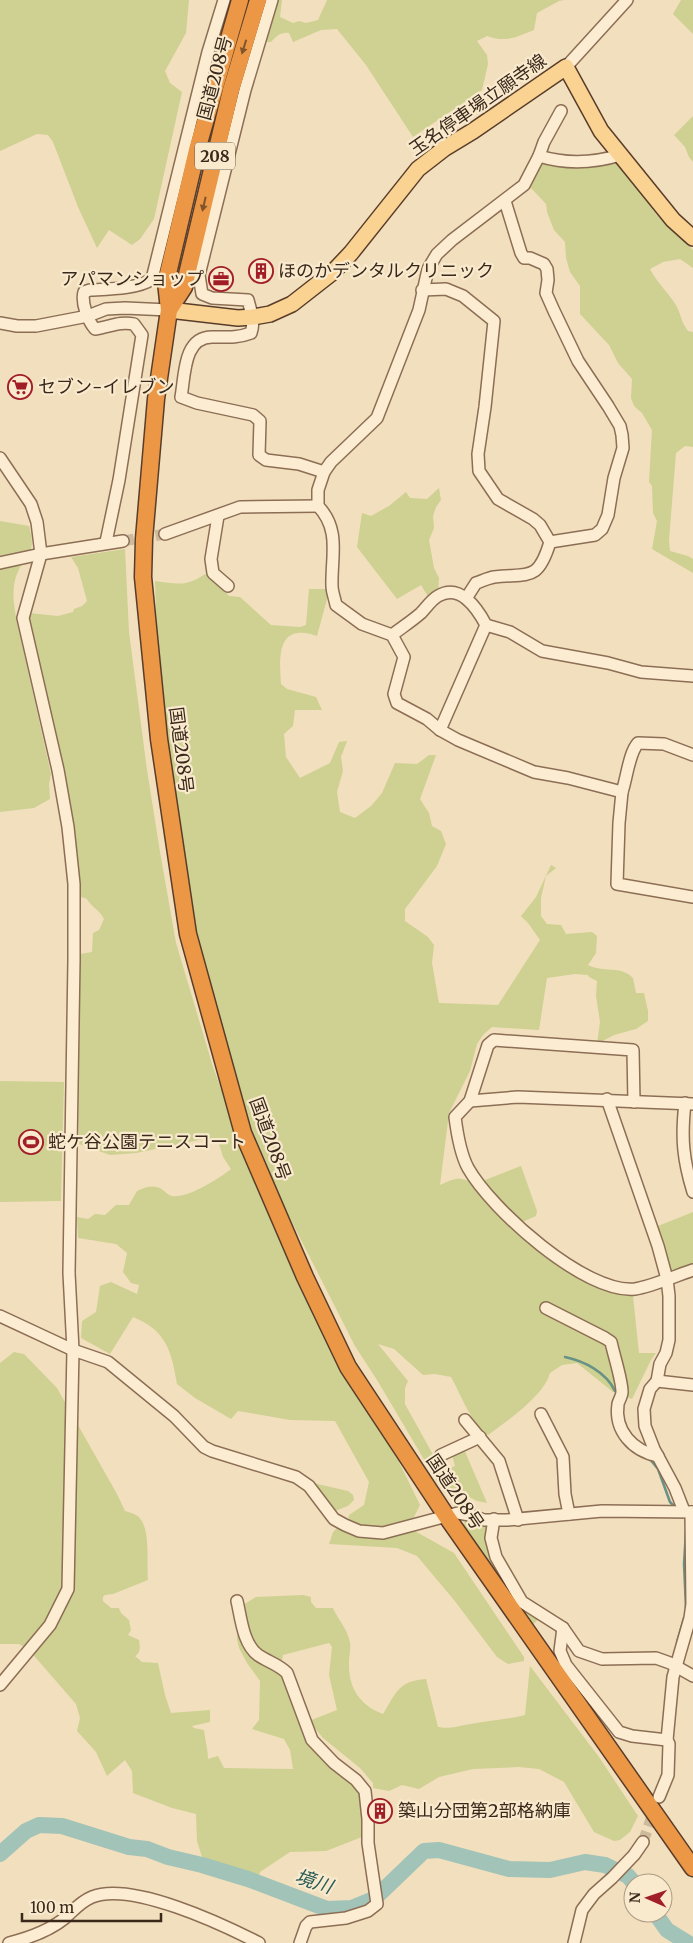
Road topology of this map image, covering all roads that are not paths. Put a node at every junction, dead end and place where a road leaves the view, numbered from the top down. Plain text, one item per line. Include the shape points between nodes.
1 (224, 0) edge
2 (240, 0) edge
3 (258, 0) edge
4 (272, 0) edge
5 (627, 0) edge
6 (566, 67) junction
7 (561, 111) dead end
8 (620, 155) junction
9 (539, 156) junction
10 (505, 201) junction
11 (693, 238) edge
12 (422, 290) junction
13 (170, 310) junction
14 (88, 316) junction
15 (253, 317) junction
16 (0, 323) edge
17 (0, 458) edge
18 (324, 472) junction
19 (318, 506) junction
20 (218, 516) junction
21 (165, 534) tunnel mouth
22 (123, 541) tunnel mouth
23 (106, 542) junction
24 (550, 542) junction
25 (41, 554) junction
26 (0, 563) edge
27 (228, 586) dead end
28 (467, 598) junction
29 (486, 625) junction
30 (392, 635) junction
31 (693, 676) edge
32 (440, 730) junction
33 (693, 755) edge
34 (622, 792) junction
35 (693, 897) edge
36 (470, 1100) junction
37 (607, 1100) junction
38 (634, 1102) junction
39 (689, 1104) edge
40 (693, 1192) edge
41 (693, 1270) edge
42 (667, 1279) junction
43 (546, 1308) dead end
44 (0, 1316) edge
45 (73, 1350) junction
46 (657, 1381) junction
47 (693, 1385) edge
48 (541, 1414) dead end
49 (465, 1420) dead end
50 (480, 1437) junction
51 (441, 1455) dead end
52 (658, 1456) junction
53 (684, 1511) edge
54 (569, 1514) junction
55 (447, 1517) junction
56 (494, 1519) junction
57 (518, 1520) junction
58 (238, 1601) dead end
59 (563, 1628) junction
60 (676, 1667) junction
61 (693, 1676) edge
62 (0, 1685) edge
63 (667, 1740) junction
64 (660, 1798) tunnel mouth
65 (642, 1842) tunnel mouth
66 (693, 1868) edge
67 (9, 1943) edge
68 (258, 1943) edge
69 (300, 1943) edge
70 (574, 1943) edge

1 - 14 street via 152,279 136,286 84,292
2 - 13 highway, 国道208号 / 208 via 197,150 166,282
3 -> 13 highway, 国道208号 / 208 via 231,90 184,287
4 - 15 street via 245,90 199,275 202,294 212,298 248,300
5 - 6 street
6 - 8 main road, 玉名停車場立願寺線 via 602,131
6 - 15 main road, 玉名停車場立願寺線 via 418,169 351,253 313,289 292,304 270,314
7 - 9 street
8 - 9 street via 597,161 553,160
8 - 11 main road, 玉名停車場立願寺線 via 673,220
9 - 10 street via 524,185
10 - 12 street via 436,254
10 - 24 street via 520,253 524,258 544,264 548,274 546,293 554,311 578,361 620,426 622,435 623,448 602,529 595,535
12 - 18 street via 416,319 377,418
12 - 24 street via 446,289 463,296 494,321 478,454 479,471 498,499 533,519
13 - 14 street via 106,309
13 - 15 main road, 玉名停車場立願寺線
13 - 55 highway, 国道208号 / 208 via 156,399 143,576 159,739 188,934 244,1133 305,1276 348,1367
14 - 16 street via 36,326
14 - 23 street via 96,329 120,322 134,324 142,336 121,472
15 - 18 street via 251,333 236,337 208,336 192,344 181,397 253,415 260,421 259,455 266,460 299,464
17 - 25 street via 31,504
18 - 19 street via 318,490
19 - 20 street via 240,507
19 - 30 street via 325,513 334,541 332,586 336,605 362,624
20 - 21 street
20 - 27 street via 211,559 213,573
22 - 23 street
23 - 25 street
24 - 28 street via 543,563 532,574 492,577 476,583
25 - 26 street
25 - 45 street via 23,618 58,770 74,884 69,1273
28 - 29 street
28 - 30 street via 456,593 438,596
29 - 31 street via 510,632 542,651 641,672
29 - 32 street
30 - 32 street via 404,657 394,694 397,704 427,719
32 - 34 street via 534,772
33 - 34 street via 664,744 638,743 632,750
34 - 35 street via 617,884
36 - 37 street via 518,1097
36 - 38 street via 488,1044 494,1040 633,1050
36 - 42 street via 455,1117 468,1167 480,1186 528,1235 594,1280 609,1285 635,1289
37 - 38 street
37 - 42 street
38 - 39 street
39 - 40 street via 683,1122 683,1156
41 - 42 street
42 - 46 street via 669,1340
43 - 52 street via 611,1342 622,1393 618,1403 618,1424 631,1444 647,1454
44 - 45 street
45 - 55 street via 108,1362 174,1416 204,1447 296,1477 309,1486 334,1519 345,1526 383,1533
45 - 62 street via 68,1589 50,1625
46 - 47 street
46 - 52 street via 650,1389 644,1409 645,1426
48 - 54 street via 563,1457
49 - 50 street
50 - 51 street
50 - 57 street via 500,1461
52 - 53 street
53 - 54 street
53 - 60 street via 692,1604
54 - 57 street
55 - 56 street via 458,1513 484,1520
55 - 66 highway, 国道208号 / 208
56 - 57 street
56 - 59 street via 491,1538 496,1557 522,1602
58 - 69 street via 249,1644 257,1655 281,1666 287,1673 312,1740 365,1791 368,1843 377,1904 368,1911 346,1918 310,1922
59 - 60 street via 578,1651 602,1659 656,1658
59 - 63 street via 560,1651 566,1665 619,1732
60 - 61 street
60 - 63 street
63 - 64 street via 668,1775
65 - 70 street via 634,1855 582,1910
67 - 68 street via 48,1930 81,1902 107,1893 149,1898

